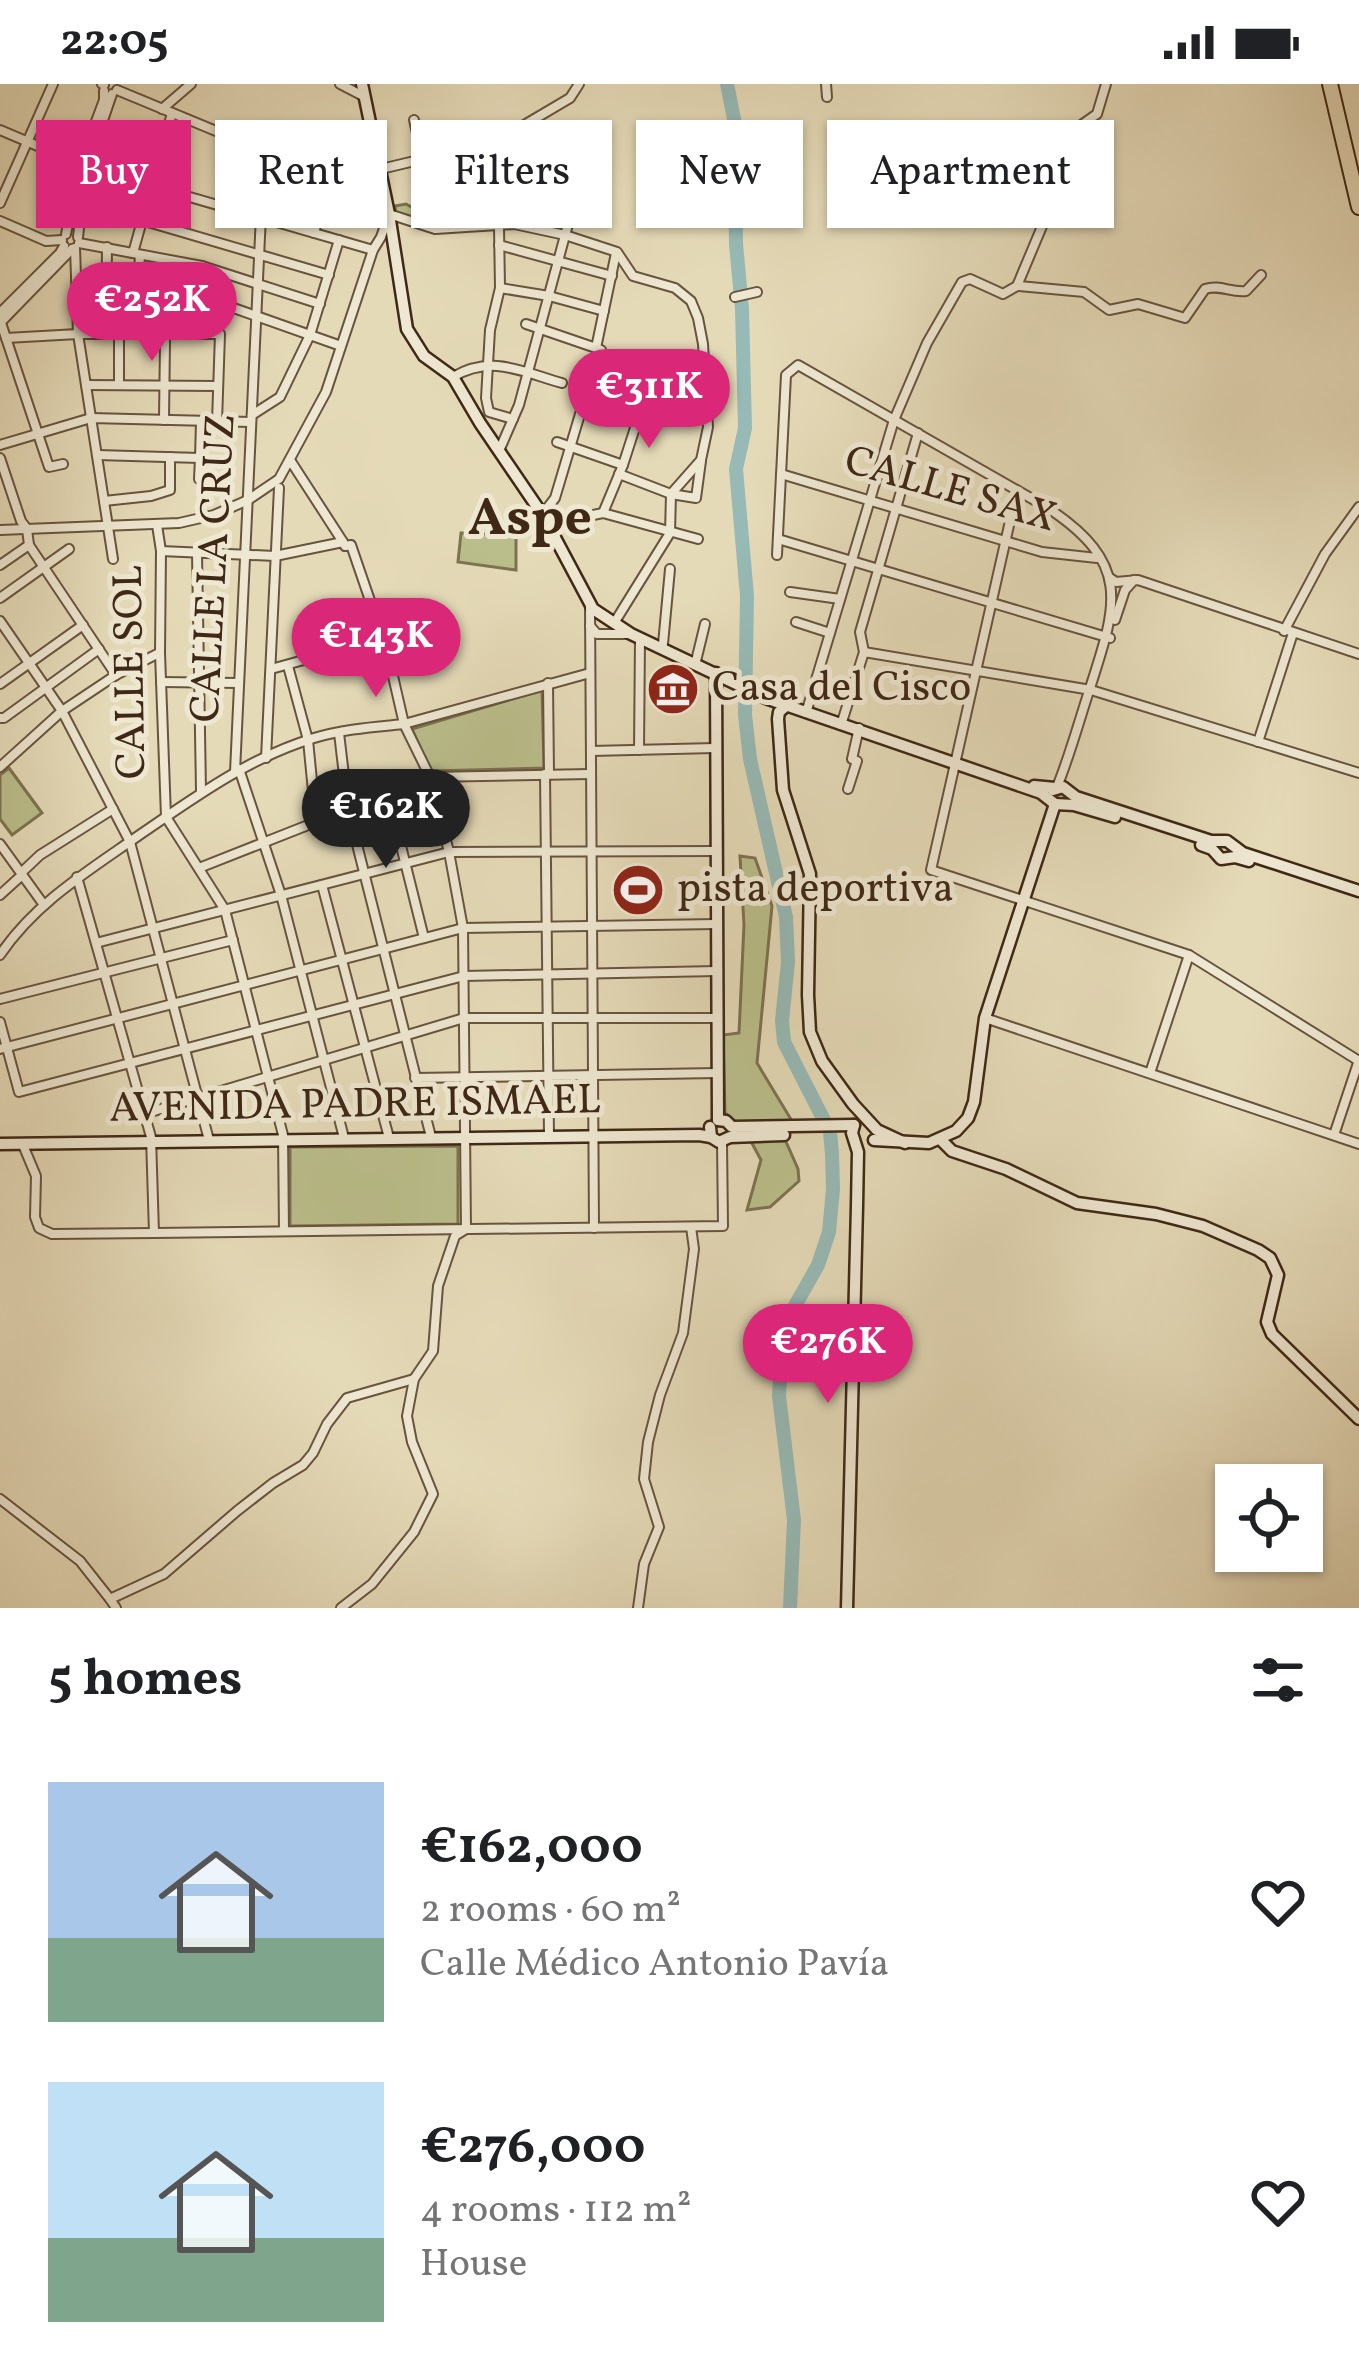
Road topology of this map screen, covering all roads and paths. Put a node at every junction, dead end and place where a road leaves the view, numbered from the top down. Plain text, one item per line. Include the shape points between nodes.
1 (53, 84) edge
2 (191, 84) edge
3 (340, 84) edge
4 (579, 84) edge
5 (826, 84) edge
6 (1106, 84) edge
7 (1330, 84) edge
8 (111, 87) edge
9 (363, 90) edge
10 (827, 97) dead end
11 (167, 111) junction
12 (98, 120) edge
13 (165, 120) edge
14 (369, 120) edge
15 (533, 120) edge
16 (0, 130) edge
17 (215, 131) edge
18 (27, 142) junction
19 (36, 146) edge
20 (0, 203) edge
21 (387, 204) edge
22 (1359, 207) edge
23 (389, 212) junction
24 (0, 220) edge
25 (411, 220) edge
26 (73, 228) edge
27 (140, 228) edge
28 (169, 228) edge
29 (260, 228) edge
30 (300, 228) edge
31 (315, 228) edge
32 (432, 228) edge
33 (467, 228) edge
34 (499, 228) edge
35 (533, 228) edge
36 (567, 228) edge
37 (314, 232) junction
38 (565, 235) junction
39 (339, 240) junction
40 (71, 242) junction
41 (499, 245) junction
42 (107, 247) junction
43 (373, 250) junction
44 (617, 252) junction
45 (136, 254) junction
46 (259, 254) junction
47 (166, 260) junction
48 (559, 260) junction
49 (202, 266) junction
50 (329, 275) junction
51 (1261, 275) dead end
52 (611, 276) junction
53 (258, 284) junction
54 (1017, 286) junction
55 (500, 287) junction
56 (758, 292) dead end
57 (549, 296) junction
58 (736, 297) dead end
59 (320, 304) junction
60 (604, 311) junction
61 (256, 316) junction
62 (526, 324) dead end
63 (1, 325) edge
64 (540, 329) junction
65 (78, 334) junction
66 (106, 334) junction
67 (118, 334) junction
68 (136, 334) junction
69 (165, 334) junction
70 (310, 335) junction
71 (342, 346) junction
72 (487, 364) junction
73 (613, 365) dead end
74 (528, 373) junction
75 (653, 373) junction
76 (453, 377) junction
77 (677, 380) junction
78 (562, 383) dead end
79 (86, 385) junction
80 (119, 385) junction
81 (164, 386) junction
82 (218, 386) junction
83 (706, 386) junction
84 (586, 394) dead end
85 (641, 406) junction
86 (91, 418) junction
87 (252, 419) junction
88 (513, 419) junction
89 (894, 419) junction
90 (164, 420) junction
91 (201, 422) junction
92 (217, 422) junction
93 (918, 433) junction
94 (38, 434) junction
95 (557, 442) dead end
96 (0, 446) edge
97 (570, 446) junction
98 (499, 451) junction
99 (97, 454) junction
100 (170, 457) junction
101 (0, 458) edge
102 (200, 458) junction
103 (290, 460) junction
104 (701, 460) junction
105 (63, 464) dead end
106 (621, 470) junction
107 (781, 474) junction
108 (200, 479) dead end
109 (279, 484) junction
110 (1017, 490) junction
111 (671, 494) junction
112 (248, 500) junction
113 (870, 500) junction
114 (104, 501) junction
115 (1359, 507) edge
116 (897, 508) junction
117 (603, 513) junction
118 (545, 520) junction
119 (157, 525) junction
120 (108, 526) junction
121 (27, 529) junction
122 (0, 530) edge
123 (670, 533) junction
124 (698, 539) dead end
125 (778, 539) junction
126 (1006, 540) junction
127 (347, 543) junction
128 (28, 545) junction
129 (69, 549) dead end
130 (161, 551) junction
131 (197, 553) junction
132 (245, 555) junction
133 (777, 555) dead end
134 (275, 556) junction
135 (1100, 558) junction
136 (113, 559) dead end
137 (852, 562) junction
138 (0, 565) edge
139 (44, 567) junction
140 (670, 569) dead end
141 (878, 570) junction
142 (1109, 578) junction
143 (1138, 580) junction
144 (584, 590) junction
145 (790, 592) dead end
146 (0, 598) edge
147 (840, 599) junction
148 (991, 604) junction
149 (590, 605) junction
150 (608, 617) junction
151 (0, 621) edge
152 (796, 622) dead end
153 (705, 624) dead end
154 (83, 626) junction
155 (590, 626) junction
156 (1288, 632) junction
157 (830, 633) junction
158 (600, 634) junction
159 (636, 636) junction
160 (1108, 638) junction
161 (663, 644) junction
162 (99, 650) junction
163 (863, 652) junction
164 (160, 653) junction
165 (1359, 654) edge
166 (311, 658) dead end
167 (696, 661) junction
168 (29, 663) junction
169 (288, 666) junction
170 (271, 669) junction
171 (976, 671) junction
172 (590, 673) junction
173 (716, 673) junction
174 (116, 675) junction
175 (161, 682) junction
176 (199, 683) junction
177 (239, 683) junction
178 (548, 683) junction
179 (0, 684) edge
180 (46, 688) junction
181 (1091, 690) junction
182 (776, 701) junction
183 (62, 711) junction
184 (807, 711) junction
185 (0, 718) edge
186 (842, 723) junction
187 (404, 724) junction
188 (859, 728) junction
189 (339, 733) junction
190 (308, 740) junction
191 (1258, 742) junction
192 (715, 748) junction
193 (639, 750) junction
194 (591, 751) junction
195 (266, 758) junction
196 (955, 761) junction
197 (0, 766) edge
198 (237, 771) junction
199 (1359, 773) edge
200 (547, 774) junction
201 (591, 774) junction
202 (430, 777) junction
203 (848, 789) dead end
204 (201, 791) junction
205 (388, 794) junction
206 (1059, 795) junction
207 (113, 808) junction
208 (347, 809) junction
209 (166, 817) junction
210 (316, 822) junction
211 (130, 842) junction
212 (264, 842) junction
213 (0, 844) edge
214 (716, 851) junction
215 (449, 852) junction
216 (544, 852) junction
217 (592, 852) junction
218 (406, 863) junction
219 (199, 868) junction
220 (22, 874) junction
221 (364, 874) junction
222 (77, 877) junction
223 (322, 885) junction
224 (1359, 894) edge
225 (0, 895) edge
226 (281, 895) junction
227 (1024, 899) junction
228 (44, 905) junction
229 (225, 910) junction
230 (717, 925) junction
231 (592, 926) junction
232 (546, 927) junction
233 (153, 928) junction
234 (464, 928) junction
235 (424, 938) junction
236 (232, 940) junction
237 (96, 943) junction
238 (383, 949) junction
239 (0, 955) edge
240 (1189, 955) junction
241 (160, 958) junction
242 (342, 960) junction
243 (301, 970) junction
244 (717, 970) junction
245 (104, 972) junction
246 (592, 973) junction
247 (546, 974) junction
248 (464, 976) junction
249 (244, 985) junction
250 (394, 994) junction
251 (0, 999) edge
252 (173, 1004) junction
253 (354, 1004) junction
254 (312, 1015) junction
255 (117, 1018) junction
256 (464, 1018) junction
257 (548, 1018) junction
258 (593, 1018) junction
259 (718, 1018) junction
260 (985, 1018) junction
261 (0, 1022) edge
262 (256, 1030) junction
263 (405, 1036) junction
264 (3, 1048) edge
265 (365, 1048) junction
266 (184, 1049) junction
267 (324, 1060) junction
268 (1359, 1061) edge
269 (130, 1063) junction
270 (718, 1073) junction
271 (1150, 1073) junction
272 (593, 1075) junction
273 (549, 1076) junction
274 (268, 1077) junction
275 (465, 1077) junction
276 (415, 1078) junction
277 (197, 1098) junction
278 (145, 1114) junction
279 (721, 1132) junction
280 (430, 1133) junction
281 (594, 1133) junction
282 (864, 1133) junction
283 (343, 1134) junction
284 (388, 1134) junction
285 (549, 1134) junction
286 (466, 1135) junction
287 (1334, 1135) junction
288 (283, 1137) junction
289 (208, 1138) junction
290 (151, 1139) junction
291 (941, 1140) junction
292 (0, 1141) edge
293 (21, 1143) junction
294 (1359, 1144) edge
295 (691, 1227) junction
296 (594, 1228) junction
297 (466, 1229) junction
298 (284, 1231) junction
299 (154, 1233) junction
300 (414, 1379) junction
301 (1359, 1419) edge
302 (0, 1499) edge
303 (113, 1604) edge
304 (341, 1608) edge
305 (638, 1608) edge
306 (847, 1608) edge

1 - 18 street
2 - 11 street
3 - 9 street
4 - 15 street
5 - 10 street
6 - 54 street via 1097,114 1066,140 1056,193
7 - 22 highway
8 - 11 street
8 - 12 street
9 - 14 street
11 - 13 street
11 - 17 street
16 - 18 street
18 - 19 street
18 - 20 street
21 - 23 street
23 - 25 street
23 - 43 street
23 - 76 street via 407,329 424,356
24 - 40 street via 46,241
26 - 40 street
27 - 45 street
28 - 46 street
29 - 46 street, CALLE LA CRUZ
30 - 37 street
31 - 37 street
32 - 33 street
34 - 41 street
35 - 38 street
36 - 38 street
37 - 39 street
38 - 44 street
38 - 48 street
39 - 43 street
39 - 50 street
40 - 42 street
40 - 63 street
40 - 65 street
41 - 48 street
41 - 55 street
42 - 45 street
42 - 66 street
43 - 71 street
44 - 52 street
44 - 83 street via 633,276 675,287 691,301
45 - 47 street
45 - 68 street
46 - 50 street
46 - 53 street, CALLE LA CRUZ
47 - 49 street
47 - 69 street
48 - 52 street
48 - 57 street
49 - 53 street
49 - 61 street via 194,294
50 - 59 street
51 - 54 street via 1246,291 1204,289 1185,318 1138,304 1109,310 1075,290
52 - 60 street
53 - 59 street
53 - 61 street, CALLE LA CRUZ
54 - 89 street via 1004,294 962,281
55 - 57 street
55 - 72 street
56 - 58 street
57 - 60 street
57 - 64 street
59 - 70 street
60 - 64 street via 597,353
61 - 70 street
61 - 87 street, CALLE LA CRUZ
62 - 64 street
63 - 65 street
63 - 94 street
64 - 74 street
65 - 66 street
65 - 79 street
66 - 67 street
67 - 68 street
67 - 80 street
68 - 69 street
69 - 81 street
69 - 82 street via 220,334
70 - 71 street
70 - 87 street via 280,397
71 - 103 street
72 - 74 street
72 - 76 street
72 - 88 street via 489,412
73 - 75 street
74 - 78 street
74 - 88 street
75 - 77 street
75 - 85 street
76 - 98 street
77 - 83 street
77 - 85 street via 674,416
79 - 80 street
79 - 86 street
80 - 81 street
81 - 82 street
81 - 90 street
82 - 92 street
83 - 104 street
84 - 97 street
85 - 106 street
86 - 90 street
86 - 94 street
86 - 99 street
87 - 92 street
87 - 112 street, CALLE LA CRUZ
88 - 98 street
89 - 93 street
89 - 107 street via 794,367 786,375
89 - 113 street
90 - 91 street
91 - 92 street
91 - 102 street
93 - 110 street
93 - 116 street
94 - 96 street
94 - 105 street via 49,467
95 - 97 street
97 - 106 street
97 - 118 street
98 - 118 street
99 - 100 street
99 - 114 street
100 - 102 street
100 - 114 street via 170,490
101 - 121 street
102 - 108 street
103 - 109 street
103 - 127 street
104 - 111 street
104 - 111 street via 696,498
106 - 111 street
106 - 117 street
107 - 113 street, CALLE SAX
107 - 125 street
109 - 112 street
109 - 134 street
110 - 126 street
110 - 135 street via 1078,530
111 - 123 street
112 - 119 street
112 - 132 street, CALLE LA CRUZ
113 - 116 street, CALLE SAX
113 - 137 street
114 - 120 street
115 - 156 street via 1324,554
116 - 126 street, CALLE SAX
116 - 141 street
117 - 118 street
117 - 123 street
118 - 144 street
119 - 120 street
119 - 130 street, CALLE SOL
120 - 121 street
120 - 136 street
121 - 122 street
121 - 128 street
123 - 124 street
123 - 150 street
125 - 133 street
125 - 137 street
126 - 135 street, CALLE SAX
126 - 148 street
127 - 134 street
127 - 187 street
128 - 138 street
128 - 139 street
129 - 139 street
130 - 131 street
130 - 164 street, CALLE SOL
131 - 132 street
131 - 176 street
132 - 134 street
132 - 177 street, CALLE LA CRUZ
134 - 170 street
135 - 142 street
137 - 141 street
137 - 147 street
139 - 146 street
139 - 154 street
140 - 161 street
141 - 148 street
141 - 163 street via 860,632
142 - 143 street
142 - 160 street
143 - 156 street
143 - 160 street via 1125,590
144 - 149 street
144 - 150 street
145 - 147 street
147 - 157 street
148 - 160 street
148 - 171 street
149 - 150 street
149 - 155 street
150 - 155 street
150 - 158 street
150 - 159 street
150 - 161 street
151 - 168 street
152 - 157 street
153 - 167 street
154 - 162 street
154 - 168 street
155 - 158 street
155 - 172 street
156 - 165 street
156 - 191 street
157 - 184 street
158 - 159 street
159 - 173 street
159 - 193 street
160 - 181 street
161 - 167 street
162 - 174 street
162 - 180 street
163 - 171 street
163 - 186 street
164 - 174 street
164 - 175 street, CALLE SOL
166 - 169 street
167 - 173 street
168 - 179 street
168 - 180 street
169 - 170 street
169 - 190 street
170 - 195 street
171 - 181 street
171 - 196 street
172 - 178 street
172 - 194 street
173 - 182 street
173 - 192 street
174 - 183 street
175 - 176 street
175 - 209 street, CALLE SOL
176 - 177 street
176 - 204 street
177 - 198 street, CALLE LA CRUZ
178 - 187 street
178 - 200 street
180 - 183 street
180 - 185 street
181 - 191 street
181 - 206 street
182 - 184 street
182 - 282 street via 780,779 811,891 810,1031
183 - 197 street
183 - 207 street
184 - 186 street
186 - 188 street
187 - 189 street
187 - 202 street
188 - 196 street
188 - 203 street
189 - 190 street
189 - 208 street
190 - 195 street
190 - 210 street
191 - 199 street
192 - 193 street
192 - 214 street
193 - 194 street
194 - 201 street
195 - 198 street
196 - 206 street
196 - 227 street via 931,871
198 - 204 street
198 - 212 street
200 - 201 street
200 - 202 street
200 - 216 street
201 - 217 street
202 - 205 street
202 - 215 street
204 - 209 street
205 - 208 street
205 - 218 street
206 - 224 street via 1218,846 1227,841 1231,853
206 - 227 street
207 - 211 street
207 - 220 street
208 - 210 street
208 - 221 street
209 - 211 street
209 - 219 street
210 - 212 street
211 - 222 street
211 - 233 street
212 - 219 street
212 - 226 street
213 - 220 street
214 - 217 street
214 - 230 street
215 - 216 street
215 - 218 street
215 - 234 street
216 - 217 street
216 - 232 street
217 - 231 street
218 - 221 street
218 - 235 street
219 - 229 street
220 - 225 street
220 - 228 street
221 - 223 street
221 - 238 street
222 - 228 street
222 - 237 street
223 - 226 street
223 - 242 street
226 - 229 street
226 - 243 street
227 - 240 street
227 - 260 street
228 - 239 street
229 - 233 street
229 - 236 street
230 - 231 street
230 - 244 street
231 - 232 street
231 - 246 street
232 - 234 street
232 - 247 street
233 - 237 street
233 - 241 street
234 - 235 street
234 - 248 street
235 - 238 street
236 - 241 street
236 - 249 street
237 - 245 street
238 - 242 street
238 - 250 street
240 - 268 street
240 - 271 street
241 - 245 street
241 - 252 street
242 - 243 street
242 - 253 street
243 - 249 street
243 - 254 street
244 - 246 street
244 - 259 street
245 - 251 street
245 - 255 street
246 - 247 street
246 - 258 street
247 - 248 street
247 - 257 street
248 - 250 street
248 - 256 street
249 - 252 street
249 - 262 street
250 - 253 street
250 - 263 street
252 - 255 street
252 - 266 street
253 - 254 street
253 - 265 street
254 - 262 street
254 - 267 street
255 - 264 street
255 - 269 street
256 - 257 street
256 - 263 street
256 - 275 street
257 - 258 street
257 - 273 street
258 - 259 street
258 - 272 street
259 - 270 street
260 - 271 street
260 - 291 street via 974,1102
261 - 264 street
262 - 266 street
262 - 274 street
263 - 265 street
263 - 276 street
264 - 269 street via 19,1092
265 - 267 street
265 - 284 street
266 - 269 street
266 - 277 street
267 - 274 street
267 - 283 street
268 - 287 street
269 - 278 street
270 - 272 street
270 - 279 street
271 - 287 street
272 - 273 street
272 - 281 street
273 - 275 street
273 - 285 street
274 - 277 street
274 - 288 street
275 - 276 street
275 - 286 street
276 - 280 street
277 - 278 street
277 - 289 street
278 - 290 street
279 - 281 street, AVENIDA PADRE ISMAEL
279 - 282 street, AVENIDA PADRE ISMAEL
279 - 295 street via 722,1226
280 - 284 street, AVENIDA PADRE ISMAEL
280 - 286 street, AVENIDA PADRE ISMAEL
281 - 285 street, AVENIDA PADRE ISMAEL
281 - 296 street
282 - 291 street via 904,1143
282 - 306 street
283 - 284 street, AVENIDA PADRE ISMAEL
283 - 288 street, AVENIDA PADRE ISMAEL
285 - 286 street, AVENIDA PADRE ISMAEL
286 - 288 street, AVENIDA PADRE ISMAEL
286 - 297 street
287 - 294 street
288 - 289 street, AVENIDA PADRE ISMAEL
288 - 298 street
289 - 290 street, AVENIDA PADRE ISMAEL
290 - 292 street, AVENIDA PADRE ISMAEL
290 - 293 street, AVENIDA PADRE ISMAEL
290 - 299 street
291 - 301 street via 1077,1203 1203,1226 1270,1258 1278,1275 1267,1322 1272,1334
292 - 293 street, AVENIDA PADRE ISMAEL
293 - 299 street via 34,1168 39,1228
295 - 296 street
295 - 305 street via 683,1333 648,1442 644,1479 658,1527
296 - 297 street
297 - 298 street
297 - 300 street via 455,1236 438,1286 433,1351
298 - 299 street
300 - 303 street via 347,1398 303,1465
300 - 304 street via 407,1416 433,1494 414,1532
302 - 303 street via 80,1561

